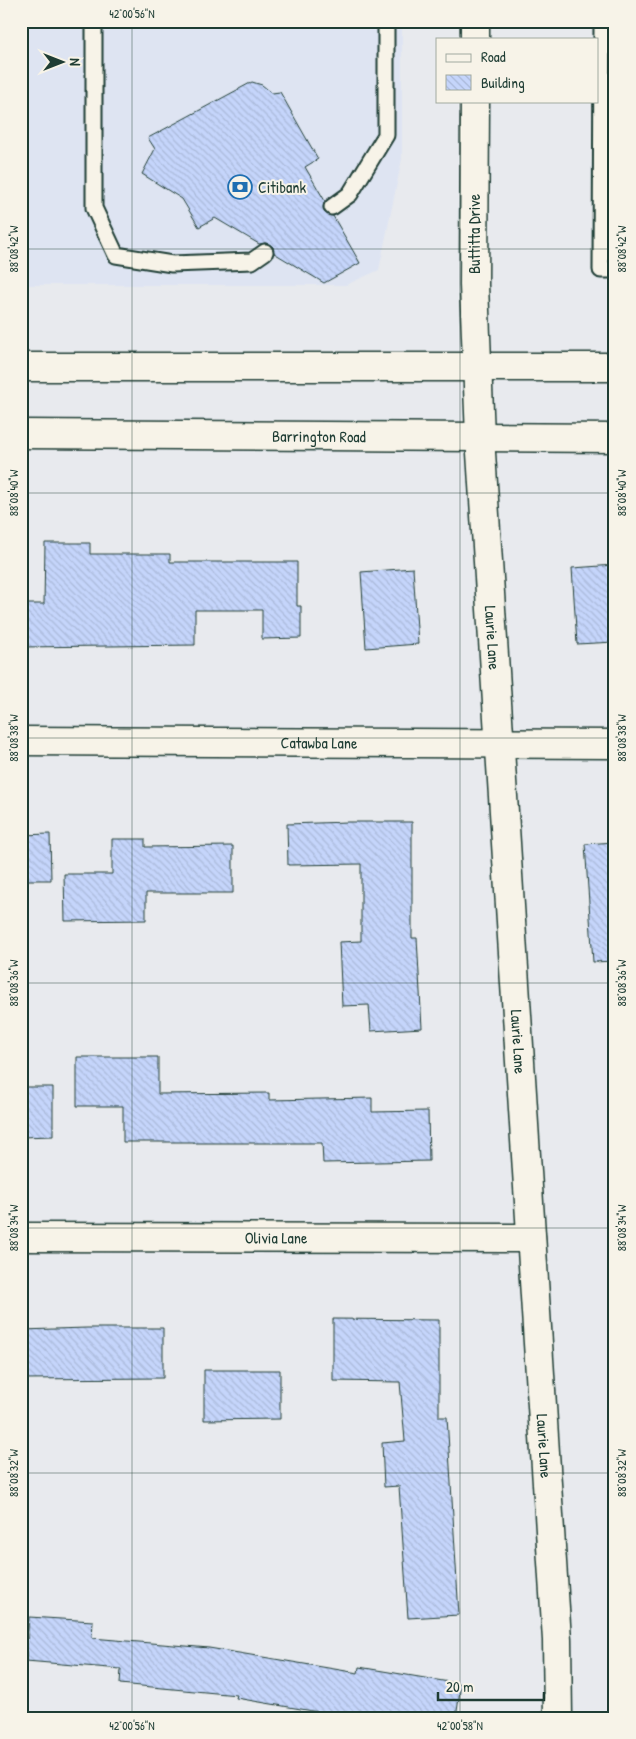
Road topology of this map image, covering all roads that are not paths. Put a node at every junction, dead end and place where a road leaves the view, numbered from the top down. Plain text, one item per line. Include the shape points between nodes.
1 (94, 21) edge
2 (386, 21) edge
3 (475, 21) edge
4 (602, 21) edge
5 (475, 38) edge
6 (475, 102) edge
7 (332, 207) dead end
8 (265, 252) dead end
9 (615, 270) edge
10 (477, 366) junction
11 (21, 367) edge
12 (615, 367) edge
13 (21, 434) edge
14 (480, 437) junction
15 (615, 438) edge
16 (21, 741) edge
17 (501, 743) junction
18 (615, 744) edge
19 (21, 1237) edge
20 (531, 1238) junction
21 (558, 1718) edge

1 - 8 lane via 94,208 116,255 172,264 252,261
2 - 7 lane via 386,135 350,194
3 - 5 street
4 - 9 lane via 601,270
6 - 10 street, Buttitta Drive
10 - 11 street
10 - 12 street
10 - 14 street, Laurie Lane
13 - 14 street, Barrington Road
14 - 15 street, Barrington Road
14 - 17 street, Laurie Lane
16 - 17 street, Catawba Lane
17 - 18 street, Catawba Lane
17 - 20 street, Laurie Lane
19 - 20 street, Olivia Lane
20 - 21 street, Laurie Lane via 557,1640

